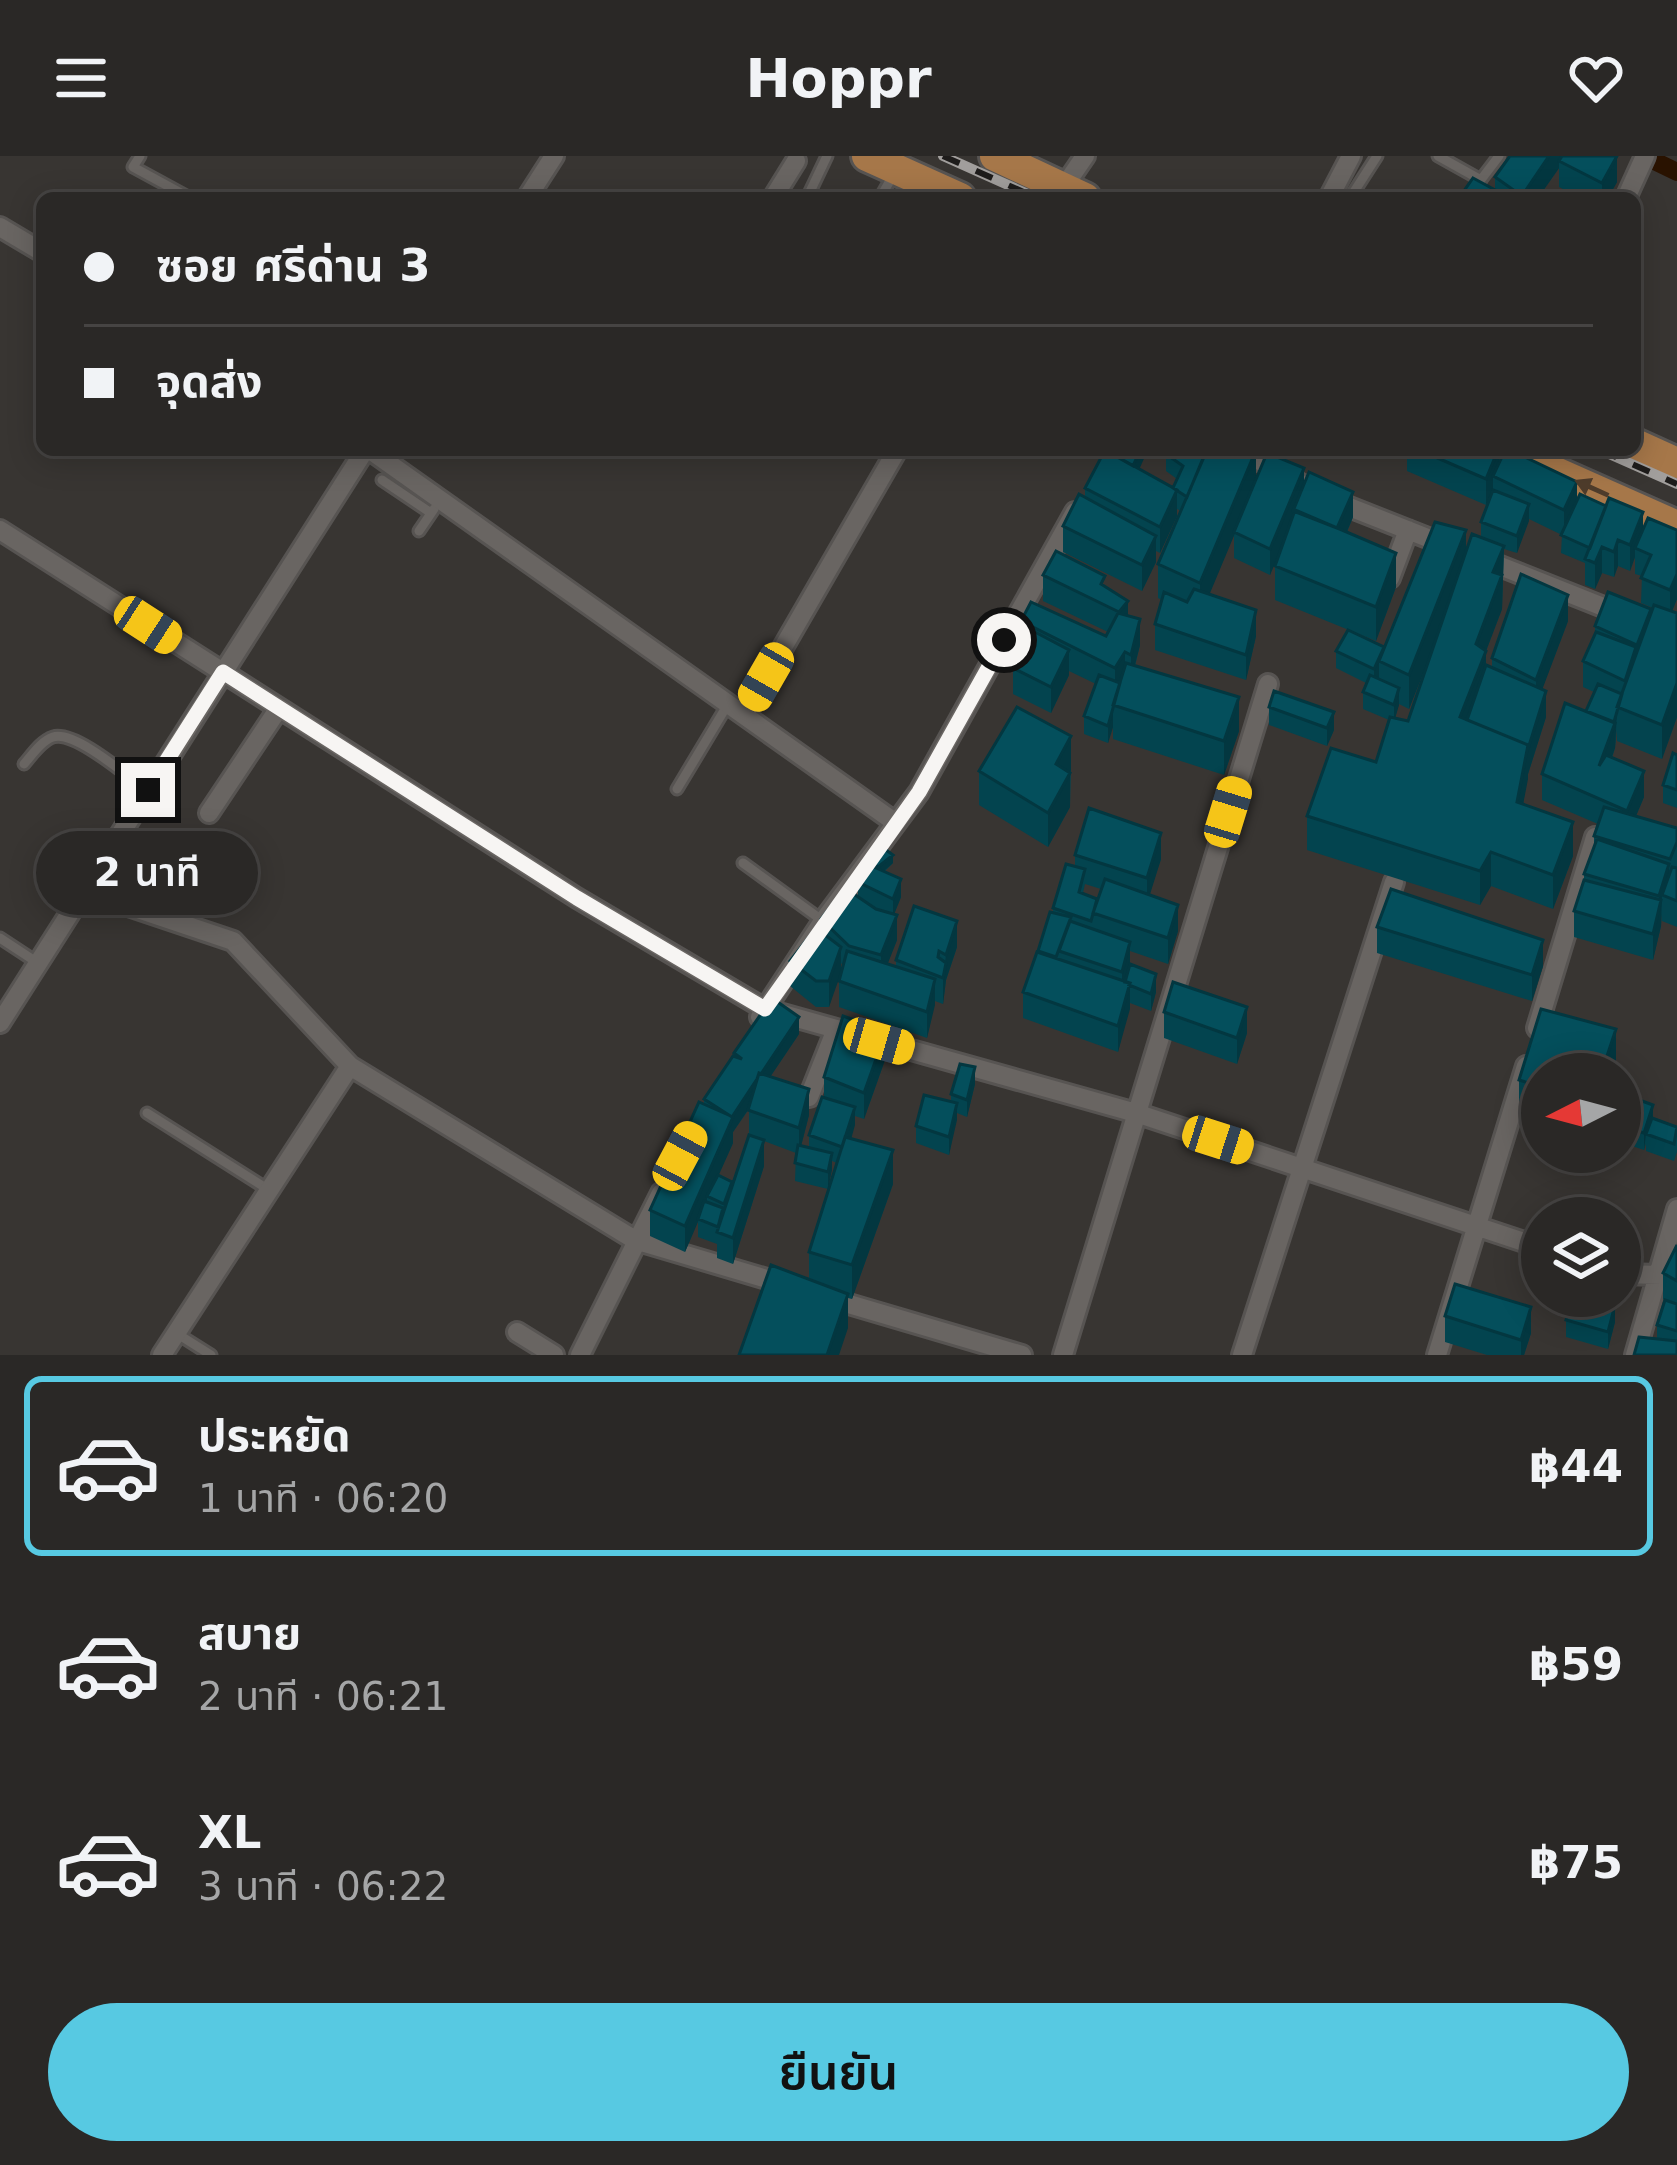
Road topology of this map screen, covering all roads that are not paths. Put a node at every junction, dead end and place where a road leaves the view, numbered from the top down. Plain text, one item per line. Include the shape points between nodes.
1 (140, 156) edge
2 (554, 156) edge
3 (827, 156) edge
4 (866, 156) edge
5 (995, 156) edge
6 (1085, 156) edge
7 (1351, 156) edge
8 (1377, 156) edge
9 (1438, 156) edge
10 (1499, 156) edge
11 (796, 161) dead end
12 (896, 170) junction
13 (1481, 180) junction
14 (179, 192) edge
15 (530, 192) edge
16 (777, 192) edge
17 (810, 192) edge
18 (883, 192) edge
19 (946, 192) edge
20 (1060, 192) edge
21 (1332, 192) edge
22 (1355, 192) edge
23 (1472, 192) edge
24 (0, 227) edge
25 (36, 248) edge
26 (1641, 447) edge
27 (364, 456) edge
28 (375, 456) edge
29 (893, 456) edge
30 (1251, 456) edge
31 (1520, 456) edge
32 (1677, 463) edge
33 (382, 480) dead end
34 (1087, 490) edge
35 (436, 506) junction
36 (1677, 526) edge
37 (0, 530) edge
38 (1408, 530) junction
39 (419, 531) dead end
40 (1390, 578) edge
41 (1636, 620) edge
42 (223, 672) junction
43 (1268, 683) dead end
44 (279, 708) junction
45 (736, 710) junction
46 (24, 764) dead end
47 (677, 788) dead end
48 (148, 790) junction
49 (209, 813) dead end
50 (896, 823) junction
51 (1595, 837) edge
52 (743, 863) dead end
53 (1394, 882) dead end
54 (84, 891) junction
55 (823, 921) junction
56 (0, 938) edge
57 (38, 963) junction
58 (765, 1009) junction
59 (0, 1023) edge
60 (836, 1029) junction
61 (746, 1040) edge
62 (350, 1066) junction
63 (783, 1101) edge
64 (147, 1113) dead end
65 (1136, 1113) junction
66 (1299, 1167) junction
67 (669, 1177) edge
68 (269, 1190) junction
69 (1677, 1209) edge
70 (1477, 1226) junction
71 (635, 1240) junction
72 (1521, 1241) edge
73 (1641, 1275) edge
74 (1661, 1275) junction
75 (517, 1332) dead end
76 (176, 1333) junction
77 (162, 1355) edge
78 (211, 1355) edge
79 (554, 1355) edge
80 (580, 1355) edge
81 (1022, 1355) edge
82 (1063, 1355) edge
83 (1242, 1355) edge
84 (1437, 1355) edge
85 (1635, 1355) edge

1 - 14 lane via 133,167
2 - 15 street
3 - 17 lane
4 - 12 main road
5 - 20 main road
6 - 20 street
7 - 21 street
8 - 22 lane
9 - 13 lane
10 - 13 lane
11 - 16 street
12 - 18 lane
12 - 19 main road
13 - 23 lane
24 - 25 street
26 - 32 main road
27 - 42 street
28 - 35 street
29 - 45 street
30 - 38 street
36 -> 31 main road
33 - 35 lane
34 - 50 street
35 - 39 lane
35 - 45 street
37 - 42 street
38 - 40 street
38 - 41 street
42 - 44 street
42 - 48 street
43 - 65 street
44 - 49 street
44 - 58 street
45 - 47 lane
45 - 50 street
46 - 48 lane via 59,735
48 - 54 street
50 - 55 street via 845,906
51 - 70 street
52 - 55 lane
53 - 66 street
54 - 57 street
54 - 62 street via 233,941
55 - 58 street
56 - 57 lane
57 - 59 street
58 - 60 street
58 - 61 street
60 - 63 street via 809,1097
60 - 65 street
62 - 68 street
62 - 71 street
64 - 68 lane
65 - 66 street
65 - 82 street
66 - 70 street
66 - 83 street
67 - 71 street
68 - 76 street
69 - 74 street
70 - 72 street
70 - 84 street
71 - 80 street
71 - 81 street
73 - 74 street
74 - 85 street
75 - 79 street
76 - 77 street
76 - 78 lane

